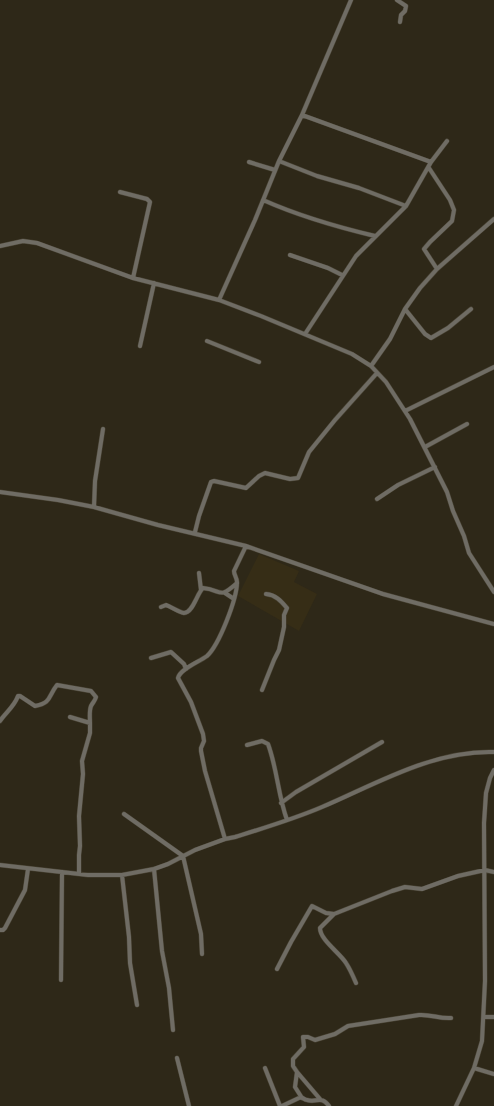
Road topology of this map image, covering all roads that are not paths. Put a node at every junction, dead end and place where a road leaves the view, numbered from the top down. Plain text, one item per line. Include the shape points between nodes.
1 (351, 0) edge
2 (397, 0) edge
3 (400, 22) dead end
4 (302, 115) junction
5 (447, 141) dead end
6 (279, 161) junction
7 (249, 162) dead end
8 (432, 162) junction
9 (429, 168) junction
10 (275, 170) junction
11 (120, 192) dead end
12 (263, 200) junction
13 (406, 206) junction
14 (494, 219) edge
15 (376, 236) junction
16 (0, 246) edge
17 (290, 255) dead end
18 (437, 269) junction
19 (342, 275) junction
20 (134, 278) junction
21 (154, 284) junction
22 (219, 300) junction
23 (405, 309) junction
24 (471, 309) dead end
25 (305, 334) junction
26 (207, 341) dead end
27 (140, 346) dead end
28 (259, 362) dead end
29 (371, 366) junction
30 (494, 367) edge
31 (377, 373) junction
32 (405, 411) junction
33 (467, 424) dead end
34 (103, 429) dead end
35 (425, 448) junction
36 (435, 467) junction
37 (0, 492) edge
38 (377, 499) dead end
39 (94, 507) junction
40 (195, 532) junction
41 (246, 546) junction
42 (199, 573) dead end
43 (237, 583) junction
44 (201, 590) junction
45 (494, 592) edge
46 (225, 593) junction
47 (266, 594) dead end
48 (234, 599) junction
49 (161, 607) dead end
50 (494, 624) edge
51 (151, 658) dead end
52 (186, 669) junction
53 (262, 690) dead end
54 (70, 717) dead end
55 (0, 721) edge
56 (90, 723) junction
57 (382, 742) dead end
58 (247, 745) dead end
59 (494, 752) edge
60 (494, 770) edge
61 (281, 803) junction
62 (124, 814) dead end
63 (286, 820) junction
64 (225, 839) junction
65 (184, 856) junction
66 (0, 865) edge
67 (28, 869) junction
68 (154, 869) junction
69 (485, 870) junction
70 (62, 872) junction
71 (494, 872) edge
72 (79, 874) junction
73 (122, 875) junction
74 (334, 914) junction
75 (0, 930) edge
76 (202, 954) dead end
77 (278, 969) dead end
78 (61, 980) dead end
79 (356, 983) dead end
80 (137, 1005) dead end
81 (484, 1017) junction
82 (494, 1017) edge
83 (451, 1018) dead end
84 (173, 1030) dead end
85 (177, 1058) dead end
86 (265, 1068) dead end
87 (474, 1068) junction
88 (297, 1072) junction
89 (494, 1074) edge
90 (302, 1098) junction
91 (320, 1100) junction
92 (189, 1106) edge
93 (281, 1106) edge
94 (329, 1106) edge
95 (456, 1106) edge

1 - 4 street
2 - 3 street via 406,6
4 - 6 street
4 - 8 street
5 - 8 street
6 - 10 street
6 - 13 street
7 - 10 street
8 - 9 street
9 - 13 street
9 - 18 street via 454,210 452,221 424,249
10 - 12 street
11 - 20 street via 150,202
12 - 15 street via 326,223
12 - 22 street
13 - 15 street
14 - 18 street
15 - 19 street
16 - 20 street via 23,242 37,243
17 - 19 street
18 - 23 street
19 - 25 street
20 - 21 street
21 - 22 street
21 - 27 street
22 - 25 street
23 - 24 street via 431,338
23 - 29 street via 390,339
25 - 29 street via 352,354
26 - 28 street
29 - 31 street
30 - 32 street
31 - 32 street
31 - 40 street via 309,452 298,478 290,479 265,473 246,488 211,482
32 - 35 street
33 - 35 street
34 - 39 street
35 - 36 street
36 - 38 street via 398,485
36 - 45 street via 469,553
37 - 39 street
39 - 40 street via 158,525
40 - 41 street
41 - 43 street via 234,571
41 - 50 street via 383,594
42 - 44 street
43 - 46 street
43 - 48 street
44 - 46 street via 208,588
44 - 49 street via 188,612 178,611 166,605
46 - 48 street
47 - 53 street via 272,594 287,608 279,650
48 - 52 street via 213,648 206,656
51 - 52 street via 171,652
52 - 64 street via 178,678 191,702 203,734 201,751 205,771
54 - 56 street
55 - 56 street via 15,704 18,696 35,706 44,704 51,698 57,685 91,691 96,701 91,706
56 - 72 street via 90,733 82,760
57 - 61 street
58 - 61 street via 262,741 268,744
59 - 63 street via 449,756 435,760
60 - 69 street via 486,793
61 - 63 street
62 - 65 street
63 - 64 street
64 - 65 street
65 - 68 street
65 - 76 street via 201,934
66 - 67 street
67 - 70 street
67 - 75 street via 25,890 5,928
68 - 73 street
68 - 84 street
69 - 71 street
69 - 74 street via 458,876 422,889 405,887
69 - 81 street
70 - 72 street
70 - 78 street
72 - 73 street
73 - 80 street via 130,963
74 - 77 street via 312,906
74 - 79 street via 320,928 320,932 347,963
81 - 82 street
81 - 87 street via 482,1041
83 - 88 street via 419,1014 348,1026 335,1034 315,1040 303,1037 304,1047 293,1059 293,1066
85 - 92 street
86 - 93 street
87 - 89 street
87 - 95 street
88 - 90 street via 295,1087
88 - 91 street
90 - 91 street via 308,1101
90 - 93 street
91 - 94 street

